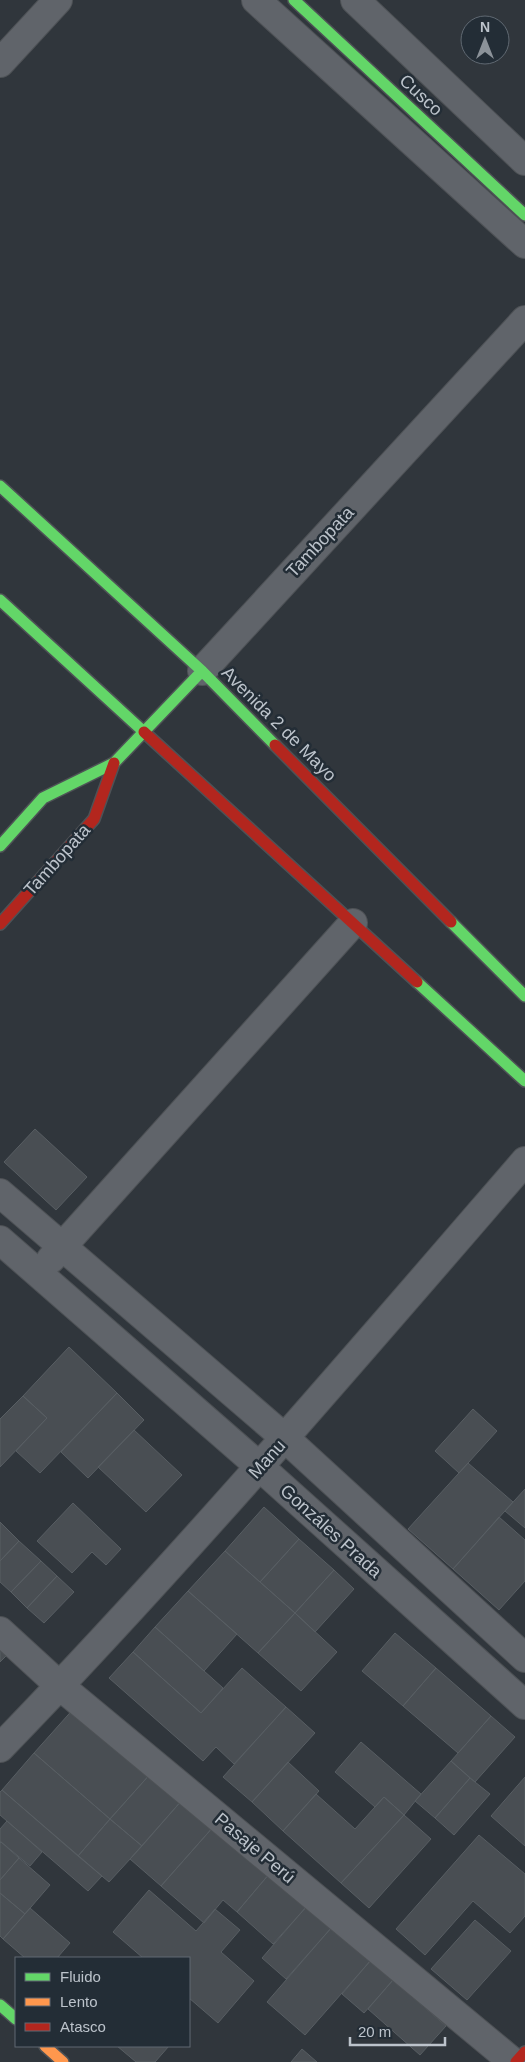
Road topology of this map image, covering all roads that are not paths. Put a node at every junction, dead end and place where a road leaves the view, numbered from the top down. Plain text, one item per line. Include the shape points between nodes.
1 (58, 0) edge
2 (256, 0) edge
3 (294, 0) edge
4 (355, 0) edge
5 (0, 63) edge
6 (525, 161) edge
7 (525, 215) edge
8 (525, 244) edge
9 (525, 320) edge
10 (0, 486) edge
11 (0, 600) edge
12 (202, 671) junction
13 (144, 733) junction
14 (114, 763) junction
15 (0, 846) edge
16 (0, 924) edge
17 (352, 924) junction
18 (525, 996) edge
19 (525, 1080) edge
20 (525, 1161) edge
21 (0, 1193) edge
22 (0, 1240) edge
23 (63, 1247) junction
24 (37, 1273) junction
25 (285, 1438) junction
26 (260, 1467) junction
27 (0, 1631) edge
28 (525, 1658) edge
29 (60, 1686) junction
30 (525, 1705) edge
31 (0, 1748) edge
32 (0, 2005) edge
33 (15, 2019) edge
34 (46, 2047) edge
35 (525, 2052) edge
36 (63, 2062) edge
37 (514, 2062) edge

1 - 5 street
2 - 8 street
3 - 7 main road, Cusco
4 - 6 street
9 - 12 street, Tambopata
10 - 12 main road, Avenida 2 de Mayo
11 - 13 main road
12 - 13 main road, Tambopata
12 - 18 main road, Avenida 2 de Mayo
13 - 14 main road, Tambopata
13 - 17 main road
14 - 15 main road, Tambopata via 43,798
14 - 16 main road, Tambopata via 94,819
17 - 19 main road
17 - 23 street
20 - 25 street, Manu
21 - 23 street
22 - 24 street, Gonzáles Prada
23 - 24 street
23 - 25 street
24 - 26 street, Gonzáles Prada
25 - 26 street, Manu
25 - 28 street
26 - 29 street, Manu
26 - 30 street, Gonzáles Prada
27 - 29 street, Pasaje Perú
29 - 31 street, Manu
29 - 37 street, Pasaje Perú
32 - 33 main road
34 - 36 main road
35 - 37 main road

